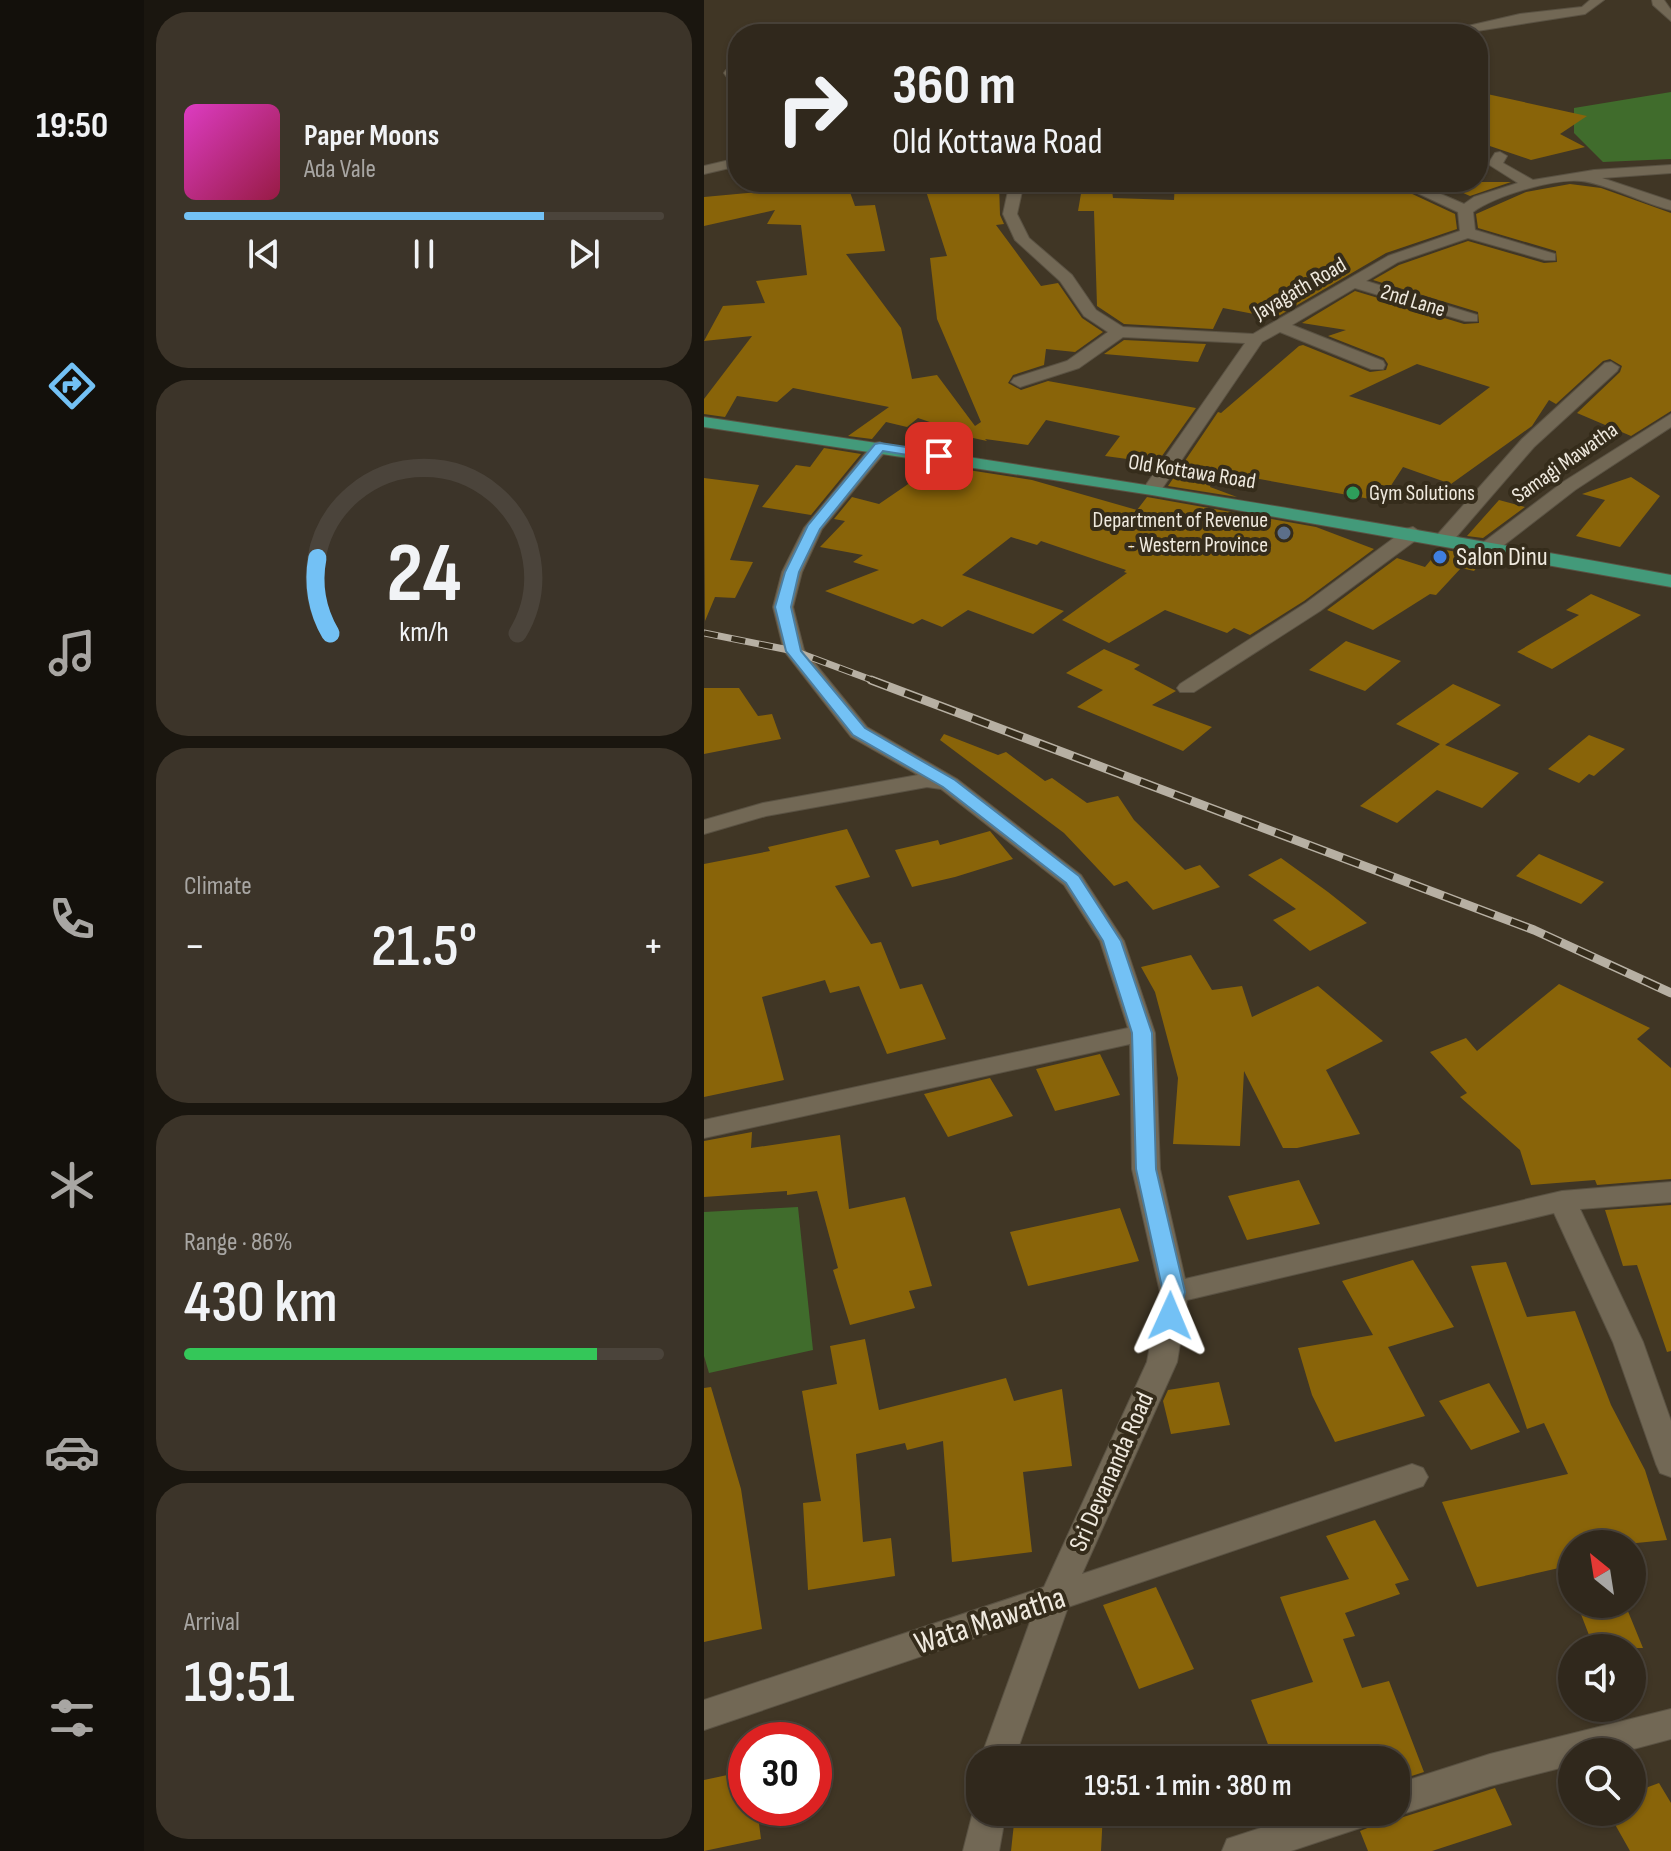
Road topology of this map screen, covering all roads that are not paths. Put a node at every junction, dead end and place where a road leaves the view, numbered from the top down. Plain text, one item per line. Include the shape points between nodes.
1 (1598, 0) edge
2 (1658, 0) edge
3 (1671, 17) edge
4 (1488, 24) edge
5 (1500, 156) dead end
6 (728, 164) edge
7 (1671, 169) edge
8 (704, 170) edge
9 (1563, 178) junction
10 (1530, 184) junction
11 (1015, 192) edge
12 (1424, 192) edge
13 (1671, 206) edge
14 (1465, 210) junction
15 (1468, 233) junction
16 (1550, 257) dead end
17 (1355, 283) junction
18 (1471, 318) dead end
19 (1280, 326) junction
20 (1119, 332) junction
21 (1256, 339) junction
22 (1377, 365) dead end
23 (1611, 367) dead end
24 (1020, 382) dead end
25 (1671, 419) edge
26 (704, 422) edge
27 (880, 447) junction
28 (1152, 489) junction
29 (1413, 533) junction
30 (1444, 539) junction
31 (1488, 548) junction
32 (1671, 581) edge
33 (1187, 688) dead end
34 (949, 784) junction
35 (704, 827) edge
36 (1142, 1033) junction
37 (704, 1129) edge
38 (1671, 1192) edge
39 (1562, 1201) junction
40 (1174, 1292) junction
41 (1671, 1464) edge
42 (1412, 1477) dead end
43 (1054, 1600) junction
44 (704, 1715) edge
45 (1671, 1724) edge
46 (1002, 1746) edge
47 (1410, 1796) edge
48 (985, 1826) edge
49 (1317, 1826) edge
50 (981, 1851) edge
51 (1240, 1851) edge

1 - 4 street via 1585,10
2 - 3 street
5 - 10 street via 1495,164
6 - 8 street
7 - 9 street
9 - 10 street
9 - 13 street via 1594,179
10 - 14 street via 1472,202
11 - 20 street via 1010,214 1023,240 1066,278 1090,313
12 - 14 street
14 - 15 street
15 - 16 street
15 - 17 street, Jayagath Road via 1393,259
17 - 18 street, 2nd Lane
17 - 19 street, Jayagath Road
19 - 21 street, Jayagath Road
19 - 22 street
20 - 21 street
20 - 24 street via 1087,359 1054,375
21 - 28 street, Jayagath Road
23 - 30 street via 1528,443
25 - 31 street, Samagi Mawatha via 1569,486
26 - 27 main road, Old Kottawa Road
27 - 28 main road, Old Kottawa Road
27 - 34 street, Sri Devananda Road via 813,528 792,572 783,607 794,651 859,732
28 - 29 main road, Old Kottawa Road
29 - 30 main road, Old Kottawa Road
29 - 33 street via 1313,607
30 - 31 main road, Old Kottawa Road
31 - 32 main road, Old Kottawa Road
34 - 35 street via 927,780 763,810
34 - 36 street, Sri Devananda Road via 1073,880 1112,941
36 - 37 street
36 - 40 street, Sri Devananda Road via 1146,1169
38 - 39 street
39 - 40 street
39 - 41 street via 1628,1342
40 - 43 street, Sri Devananda Road via 1162,1362
42 - 43 street, Wata Mawatha
43 - 44 street, Wata Mawatha
43 - 46 street, Sri Devananda Road
45 - 47 street
48 - 50 street
49 - 51 street

